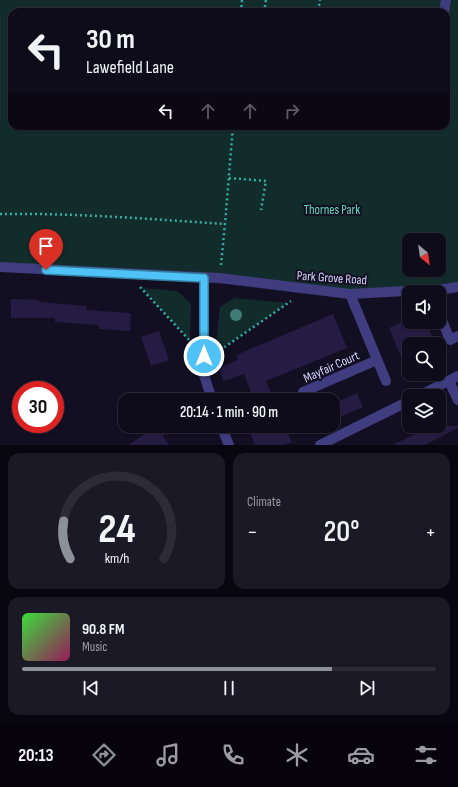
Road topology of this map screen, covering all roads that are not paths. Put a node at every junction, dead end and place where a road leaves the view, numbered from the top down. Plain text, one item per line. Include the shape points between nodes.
1 (0, 267) edge
2 (204, 278) junction
3 (458, 287) edge
4 (446, 289) edge
5 (402, 291) edge
6 (350, 294) junction
7 (446, 329) edge
8 (458, 336) edge
9 (377, 360) junction
10 (454, 379) edge
11 (386, 381) dead end
12 (433, 389) edge
13 (210, 393) edge
14 (304, 393) edge
15 (458, 400) edge
16 (402, 404) edge
17 (225, 433) edge
18 (229, 445) edge
19 (320, 445) edge

1 - 2 street, Park Grove Road
2 - 6 street, Park Grove Road
2 - 13 street via 204,375
3 - 4 street, Park Grove Road
5 - 6 street, Park Grove Road
6 - 9 street, Mayfair Court
7 - 8 street via 450,340
9 - 11 street, Mayfair Court
9 - 14 street, Mayfair Court
10 - 12 street
10 - 15 street
16 - 19 street
17 - 18 street

